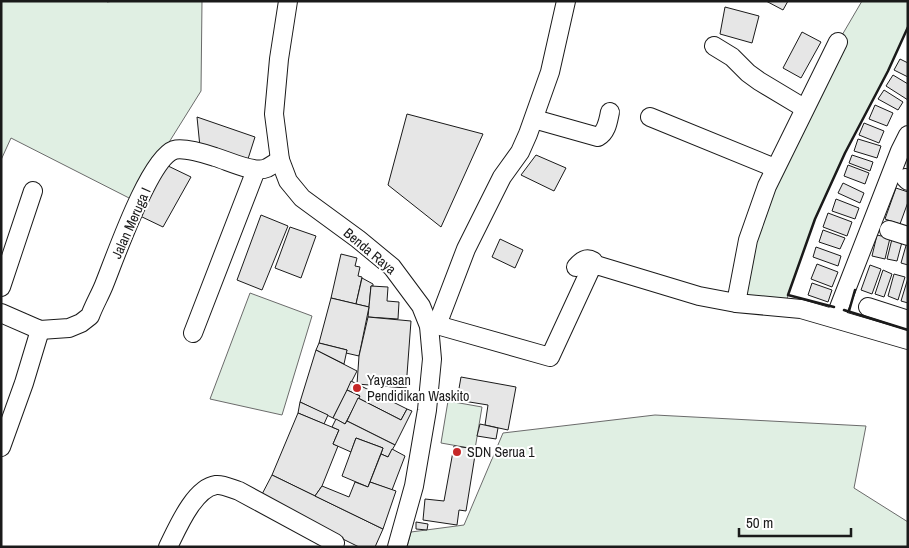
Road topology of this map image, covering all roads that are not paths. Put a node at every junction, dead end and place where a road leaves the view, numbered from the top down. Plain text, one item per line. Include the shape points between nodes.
1 (288, 1) edge
2 (566, 1) edge
3 (838, 42) dead end
4 (714, 46) dead end
5 (804, 108) junction
6 (610, 112) dead end
7 (650, 117) dead end
8 (534, 119) junction
9 (908, 135) edge
10 (280, 160) junction
11 (775, 168) junction
12 (256, 170) junction
13 (33, 191) dead end
14 (889, 230) dead end
15 (908, 236) edge
16 (1, 287) edge
17 (736, 303) junction
18 (868, 307) dead end
19 (1, 313) edge
20 (835, 318) junction
21 (908, 320) edge
22 (433, 326) junction
23 (40, 330) junction
24 (193, 333) dead end
25 (908, 340) edge
26 (1, 447) edge
27 (339, 545) edge
28 (168, 547) edge
29 (318, 547) edge
30 (397, 547) edge

1 - 10 street, Benda Raya via 274,114
2 - 8 street via 550,72
3 - 5 street
4 - 5 street via 759,81
5 - 11 street
6 - 8 street via 606,129 598,137
7 - 11 street
8 - 22 street via 520,152 502,177 466,249
9 - 20 street
10 - 12 street via 266,169
10 - 22 street, Benda Raya via 288,181 302,198 392,267
11 - 17 street via 748,240
12 - 23 street, Jalan Meruga I via 186,150 176,149 169,153 154,171 143,193 90,316 69,328
12 - 24 street
13 - 16 street
14 - 15 street
17 - 20 street via 801,309
17 - 22 street via 585,265 550,357
18 - 21 street
19 - 23 street, Jalan Meruga I
20 - 25 street
22 - 30 street, Benda Raya via 427,410 414,486
23 - 26 street
27 - 28 street via 239,491 215,485 198,496 182,518
27 - 29 street

